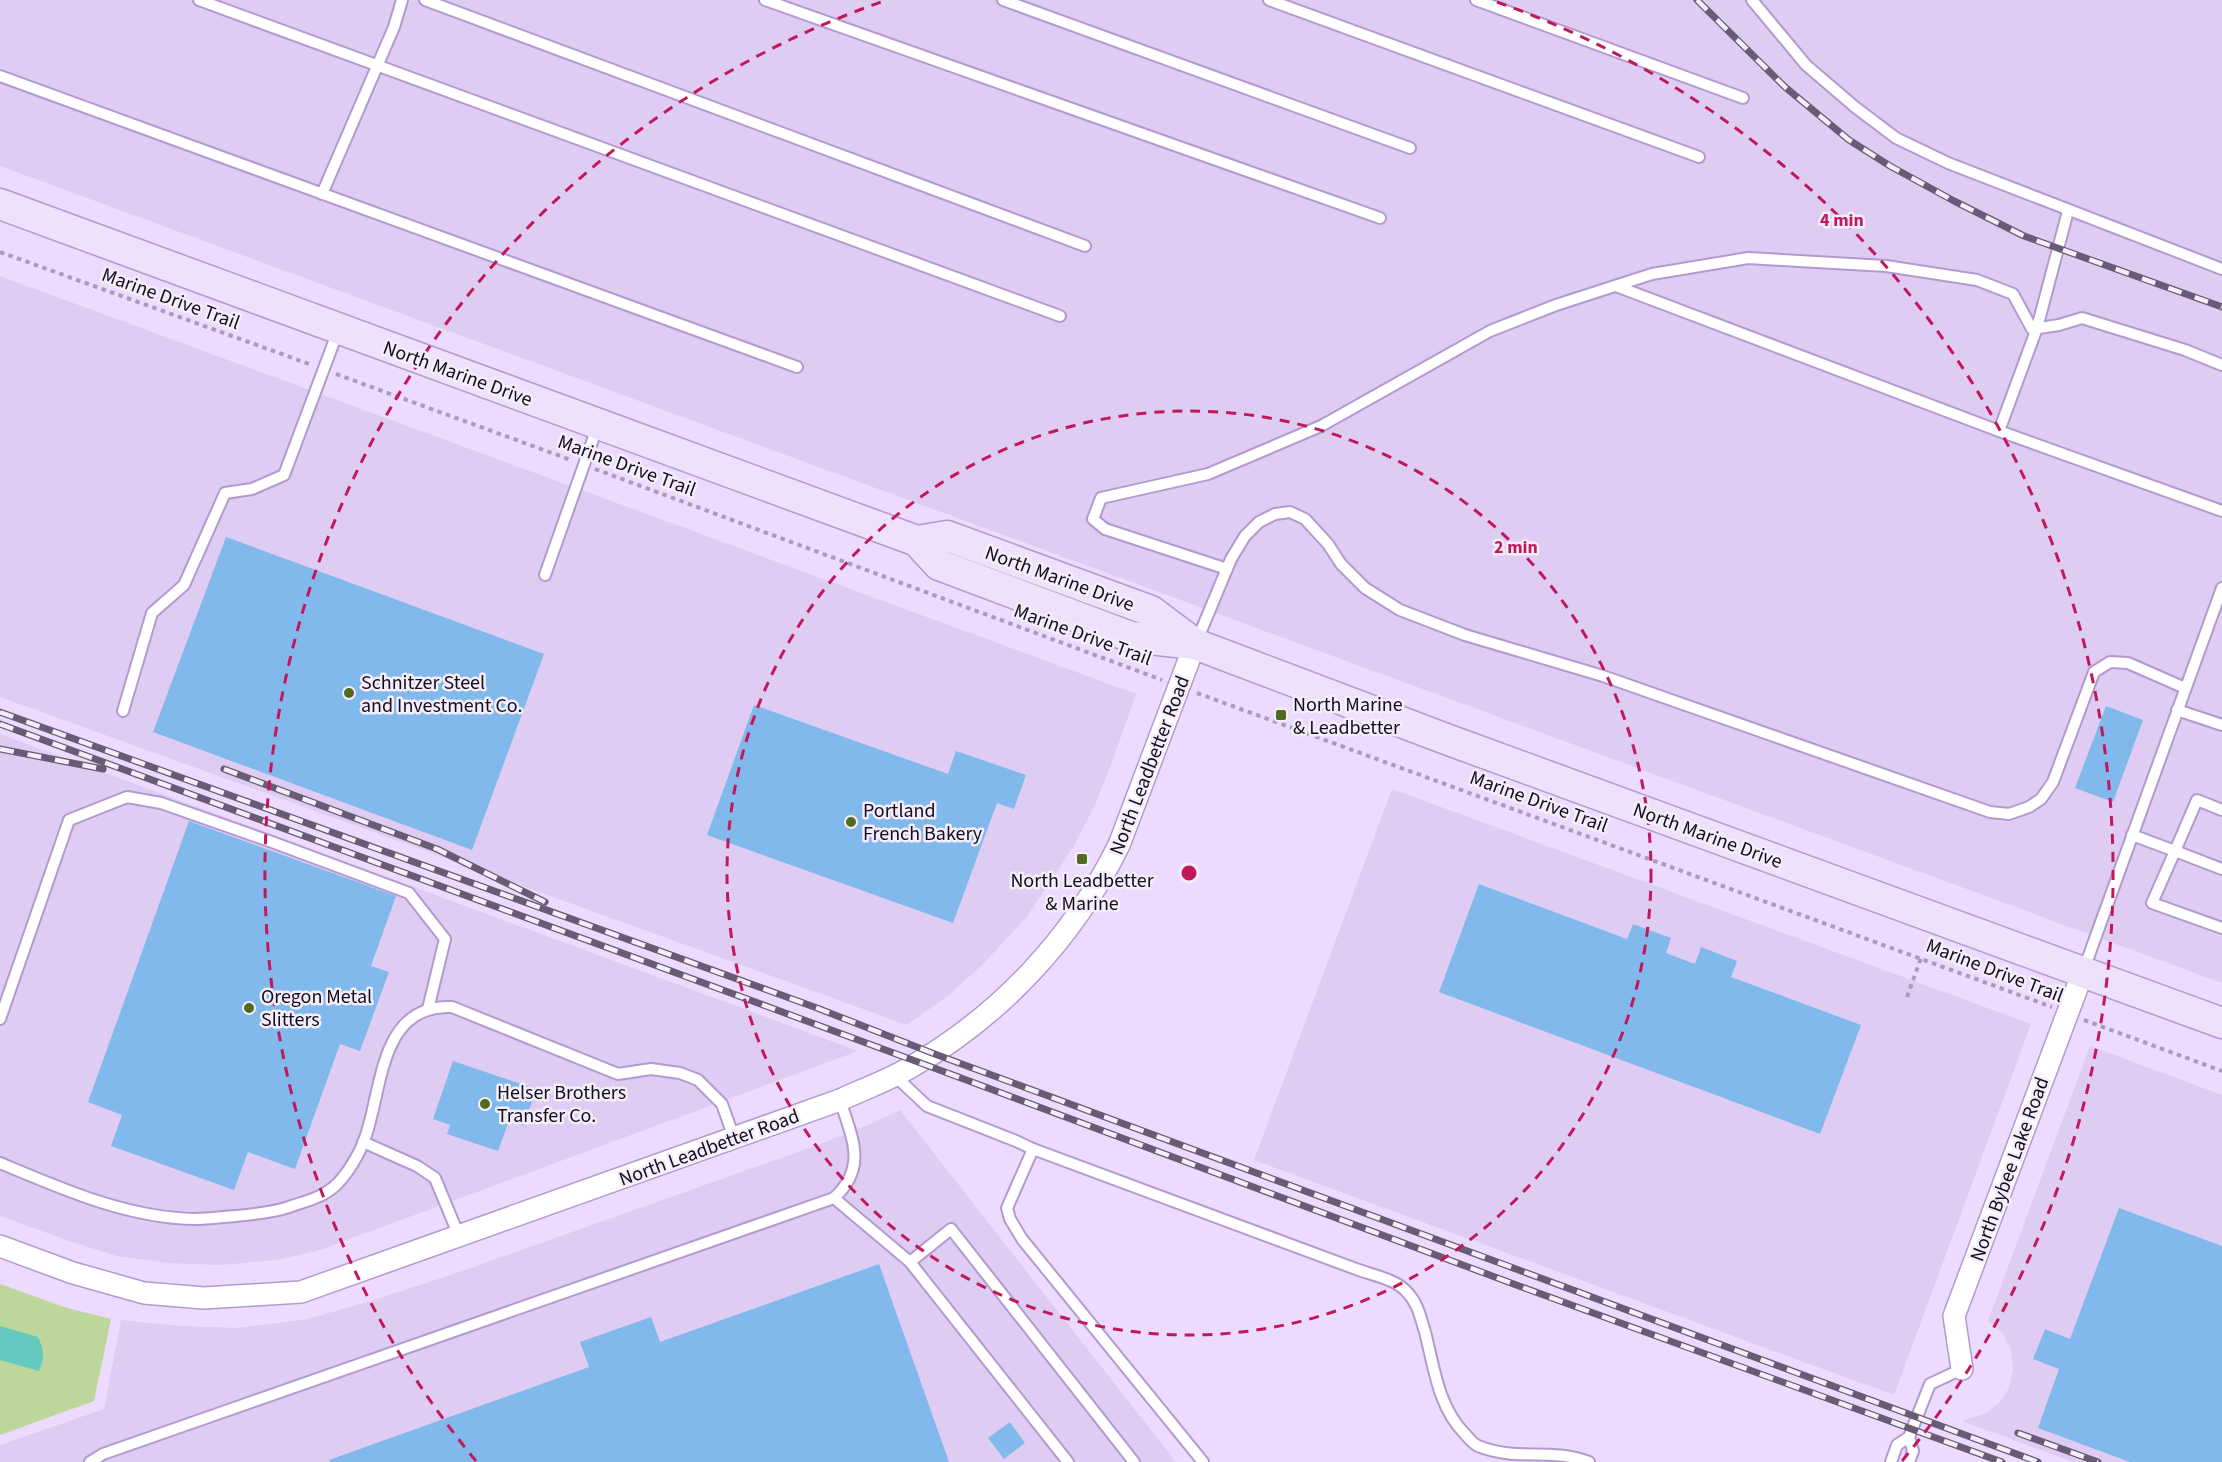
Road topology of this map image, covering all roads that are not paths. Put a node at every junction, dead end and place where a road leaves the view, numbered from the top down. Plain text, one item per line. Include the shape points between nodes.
1 (199, 0) edge
2 (402, 0) edge
3 (425, 0) edge
4 (765, 0) edge
5 (1003, 0) edge
6 (1269, 0) edge
7 (1476, 0) edge
8 (1752, 0) edge
9 (377, 65) junction
10 (0, 76) edge
11 (1743, 98) dead end
12 (1410, 148) dead end
13 (1699, 157) dead end
14 (322, 194) junction
15 (0, 204) edge
16 (2068, 211) junction
17 (1380, 218) dead end
18 (1084, 246) dead end
19 (2222, 269) edge
20 (1616, 286) junction
21 (1060, 316) dead end
22 (2037, 328) junction
23 (338, 329) junction
24 (2222, 365) edge
25 (796, 367) dead end
26 (598, 424) junction
27 (1999, 430) junction
28 (2222, 511) edge
29 (1227, 569) junction
30 (545, 575) dead end
31 (2222, 588) edge
32 (1195, 644) junction
33 (2185, 688) junction
34 (2177, 710) junction
35 (123, 711) dead end
36 (2222, 725) edge
37 (2222, 810) edge
38 (2132, 835) junction
39 (2175, 850) junction
40 (2222, 869) edge
41 (2222, 928) edge
42 (2083, 972) junction
43 (428, 1009) junction
44 (0, 1019) edge
45 (2222, 1023) edge
46 (894, 1075) junction
47 (840, 1100) junction
48 (734, 1138) junction
49 (363, 1142) junction
50 (1033, 1149) junction
51 (0, 1162) edge
52 (834, 1198) junction
53 (459, 1236) junction
54 (0, 1246) edge
55 (910, 1262) junction
56 (1962, 1369) joint
57 (1909, 1437) junction
58 (90, 1462) edge
59 (1068, 1462) edge
60 (1134, 1462) edge
61 (1203, 1462) edge
62 (1589, 1462) edge
63 (1891, 1462) edge
64 (1909, 1462) edge

1 - 9 lane
2 - 9 lane
3 - 18 lane
4 - 17 lane
5 - 12 lane
6 - 13 lane
7 - 11 lane
8 - 16 lane via 1806,65 1896,138 1942,161
9 - 14 lane
9 - 21 lane
10 - 14 lane
14 - 25 lane
15 - 23 main road, North Marine Drive
16 - 19 lane
16 - 22 lane
20 - 22 lane via 1652,274 1748,258 1886,266 1977,280 2013,294 2032,329
20 - 27 lane
20 - 29 lane via 1490,332 1321,426 1226,466 1196,477 1101,498 1093,519 1105,529
22 - 24 lane via 2082,318
22 - 27 lane
23 - 26 main road, North Marine Drive
23 - 35 lane via 284,475 252,489 225,493 184,585 152,612
26 - 30 lane
26 - 32 main road, North Marine Drive via 917,541 947,536 1151,611
27 - 28 lane
29 - 32 lane
29 - 33 lane via 1245,536 1259,522 1290,512 1305,519 1365,588 1400,610 1465,635 1603,675 1990,812 2009,814 2041,799 2053,782 2094,672 2110,662 2128,663
31 - 33 lane
32 - 42 main road, North Marine Drive
32 - 46 street, North Leadbetter Road via 1119,845 1077,917 1012,993 988,1014
33 - 34 lane
34 - 36 lane
34 - 38 lane
37 - 39 lane via 2197,800
38 - 39 lane
38 - 42 lane
39 - 40 lane
39 - 41 lane via 2152,903
42 - 45 main road, North Marine Drive
42 - 56 street, North Bybee Lake Road via 1954,1316
43 - 44 lane via 445,939 409,893 161,803 127,798 69,820
43 - 48 lane via 452,1007 618,1074 651,1069 698,1080 722,1104
43 - 49 lane via 415,1014 389,1046
46 - 47 street, North Leadbetter Road
46 - 50 lane via 927,1106
47 - 48 street, North Leadbetter Road
47 - 52 lane via 855,1162 850,1180
48 - 53 street, North Leadbetter Road
49 - 51 lane via 338,1183 318,1197 272,1212 195,1219 126,1210 56,1187
49 - 53 lane via 435,1178
50 - 61 lane via 1006,1208 1010,1219 1022,1239
50 - 62 lane via 1404,1289 1417,1303 1447,1409 1475,1445 1499,1455 1530,1458 1553,1454
52 - 55 lane
52 - 58 lane via 103,1454
53 - 54 street, North Leadbetter Road via 301,1292 204,1298 144,1293 73,1273
55 - 59 lane
55 - 60 lane via 951,1229
56 - 57 lane via 1930,1384
57 - 63 lane via 1897,1445
57 - 64 lane via 1913,1451

